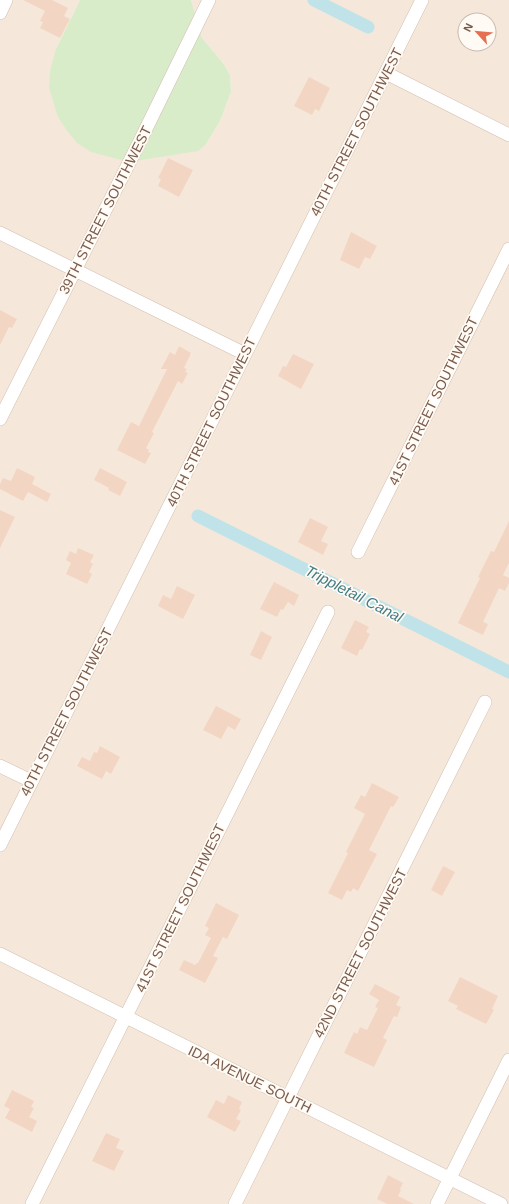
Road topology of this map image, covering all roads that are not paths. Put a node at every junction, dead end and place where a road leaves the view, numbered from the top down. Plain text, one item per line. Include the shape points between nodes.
1 (6, 0) edge
2 (209, 0) edge
3 (422, 0) edge
4 (0, 13) edge
5 (386, 73) junction
6 (509, 134) edge
7 (0, 233) edge
8 (509, 249) edge
9 (74, 270) junction
10 (245, 354) junction
11 (0, 419) edge
12 (358, 552) dead end
13 (328, 612) dead end
14 (485, 702) dead end
15 (0, 766) edge
16 (31, 782) junction
17 (0, 845) edge
18 (0, 954) edge
19 (126, 1017) junction
20 (509, 1060) edge
21 (288, 1098) junction
22 (449, 1178) junction
23 (32, 1204) edge
24 (235, 1204) edge
25 (437, 1204) edge
26 (501, 1204) edge

1 - 4 street
2 - 9 street, 39TH STREET SOUTHWEST
3 - 5 street, 40TH STREET SOUTHWEST
5 - 6 street
5 - 10 street, 40TH STREET SOUTHWEST
7 - 9 street
8 - 12 street, 41ST STREET SOUTHWEST
9 - 10 street
9 - 11 street, 39TH STREET SOUTHWEST
10 - 16 street, 40TH STREET SOUTHWEST
13 - 19 street, 41ST STREET SOUTHWEST
14 - 21 street, 42ND STREET SOUTHWEST
15 - 16 street
16 - 17 street, 40TH STREET SOUTHWEST
18 - 19 street, IDA AVENUE SOUTH
19 - 21 street, IDA AVENUE SOUTH
19 - 23 street, 41ST STREET SOUTHWEST
20 - 22 street
21 - 22 street, IDA AVENUE SOUTH
21 - 24 street, 42ND STREET SOUTHWEST
22 - 25 street
22 - 26 street, IDA AVENUE SOUTH

